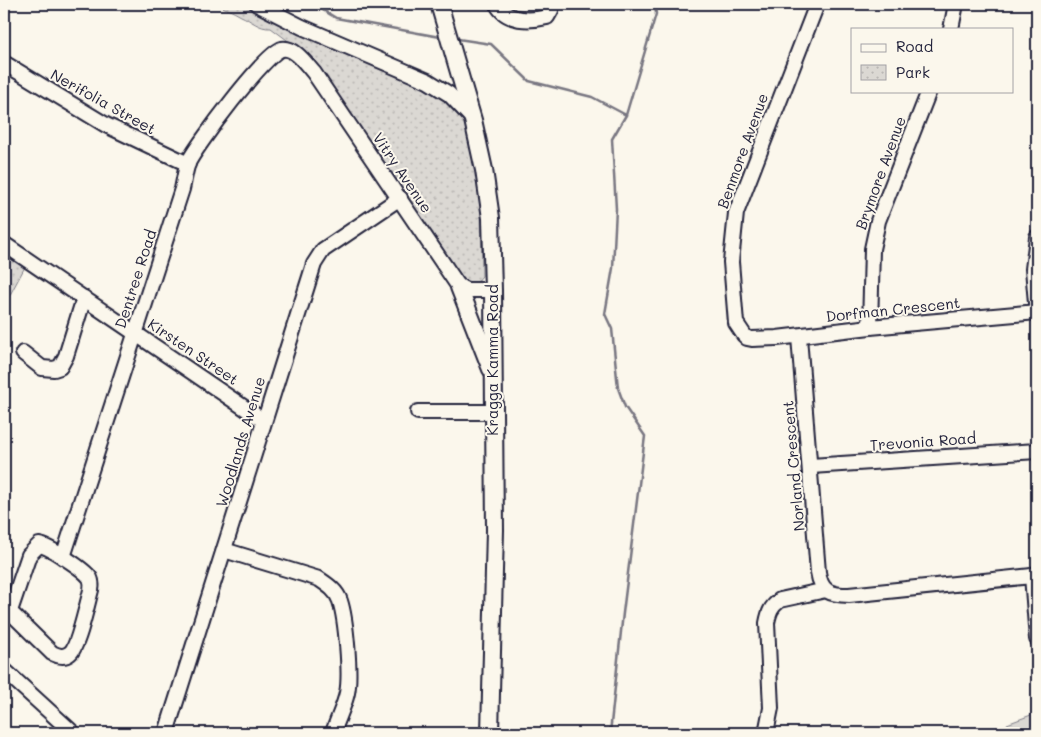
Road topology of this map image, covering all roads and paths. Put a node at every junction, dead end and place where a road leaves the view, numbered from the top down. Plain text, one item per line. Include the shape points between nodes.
1 (257, 4) edge
2 (439, 4) edge
3 (497, 4) edge
4 (552, 4) edge
5 (817, 4) edge
6 (956, 4) edge
7 (951, 28) edge
8 (294, 52) joint
9 (4, 63) edge
10 (929, 92) edge
11 (473, 120) junction
12 (188, 164) junction
13 (400, 198) junction
14 (1037, 237) edge
15 (4, 244) edge
16 (459, 287) junction
17 (493, 290) junction
18 (84, 298) junction
19 (1037, 313) edge
20 (870, 327) junction
21 (136, 333) junction
22 (799, 337) junction
23 (752, 339) joint
24 (23, 353) dead end
25 (494, 376) junction
26 (418, 412) dead end
27 (494, 412) junction
28 (264, 421) junction
29 (1037, 450) edge
30 (810, 466) junction
31 (224, 550) junction
32 (63, 557) junction
33 (1035, 574) edge
34 (826, 590) junction
35 (7, 608) edge
36 (1037, 639) edge
37 (4, 670) edge
38 (491, 730) edge
39 (73, 733) edge
40 (166, 733) edge
41 (333, 733) edge
42 (766, 733) edge

1 - 11 street via 428,81 450,94
2 - 11 main road, Kragga Kamma Road
3 - 4 street via 510,17 533,19 547,16
5 - 23 street, Benmore Avenue via 736,213 731,262 736,323 744,336
6 - 7 street
8 - 12 street, Dentree Road via 276,51 259,67
8 - 13 street, Vitry Avenue via 314,73
9 - 12 street, Nerifolia Street via 106,124
10 - 20 street, Brymore Avenue via 878,221 872,249
11 - 17 main road, Kragga Kamma Road via 489,194
12 - 21 street, Dentree Road
13 - 16 street, Vitry Avenue
13 - 28 street, Woodlands Avenue via 318,256
14 - 19 street via 1033,269
15 - 18 street, Kirsten Street
16 - 17 street
16 - 25 main road
17 - 25 main road, Kragga Kamma Road
18 - 21 street, Kirsten Street
18 - 24 street via 60,367 42,368
19 - 20 street, Dorfman Crescent
20 - 22 street, Dorfman Crescent
21 - 28 street, Kirsten Street
21 - 32 street, Dentree Road
22 - 23 street, Dorfman Crescent
22 - 30 street, Norland Crescent
25 - 27 main road, Kragga Kamma Road
26 - 27 street
27 - 38 main road, Kragga Kamma Road
28 - 31 street, Woodlands Avenue
29 - 30 street, Trevonia Road
30 - 34 street, Norland Crescent via 818,572
31 - 40 street, Woodlands Avenue
31 - 41 street via 319,579 336,593 342,612 349,666 347,692
32 - 35 street via 44,546 32,551
32 - 35 street via 92,582 71,653 62,656 52,653
33 - 34 street via 849,595 837,595
33 - 36 street
34 - 42 street via 780,600 769,612 771,708
37 - 39 street

